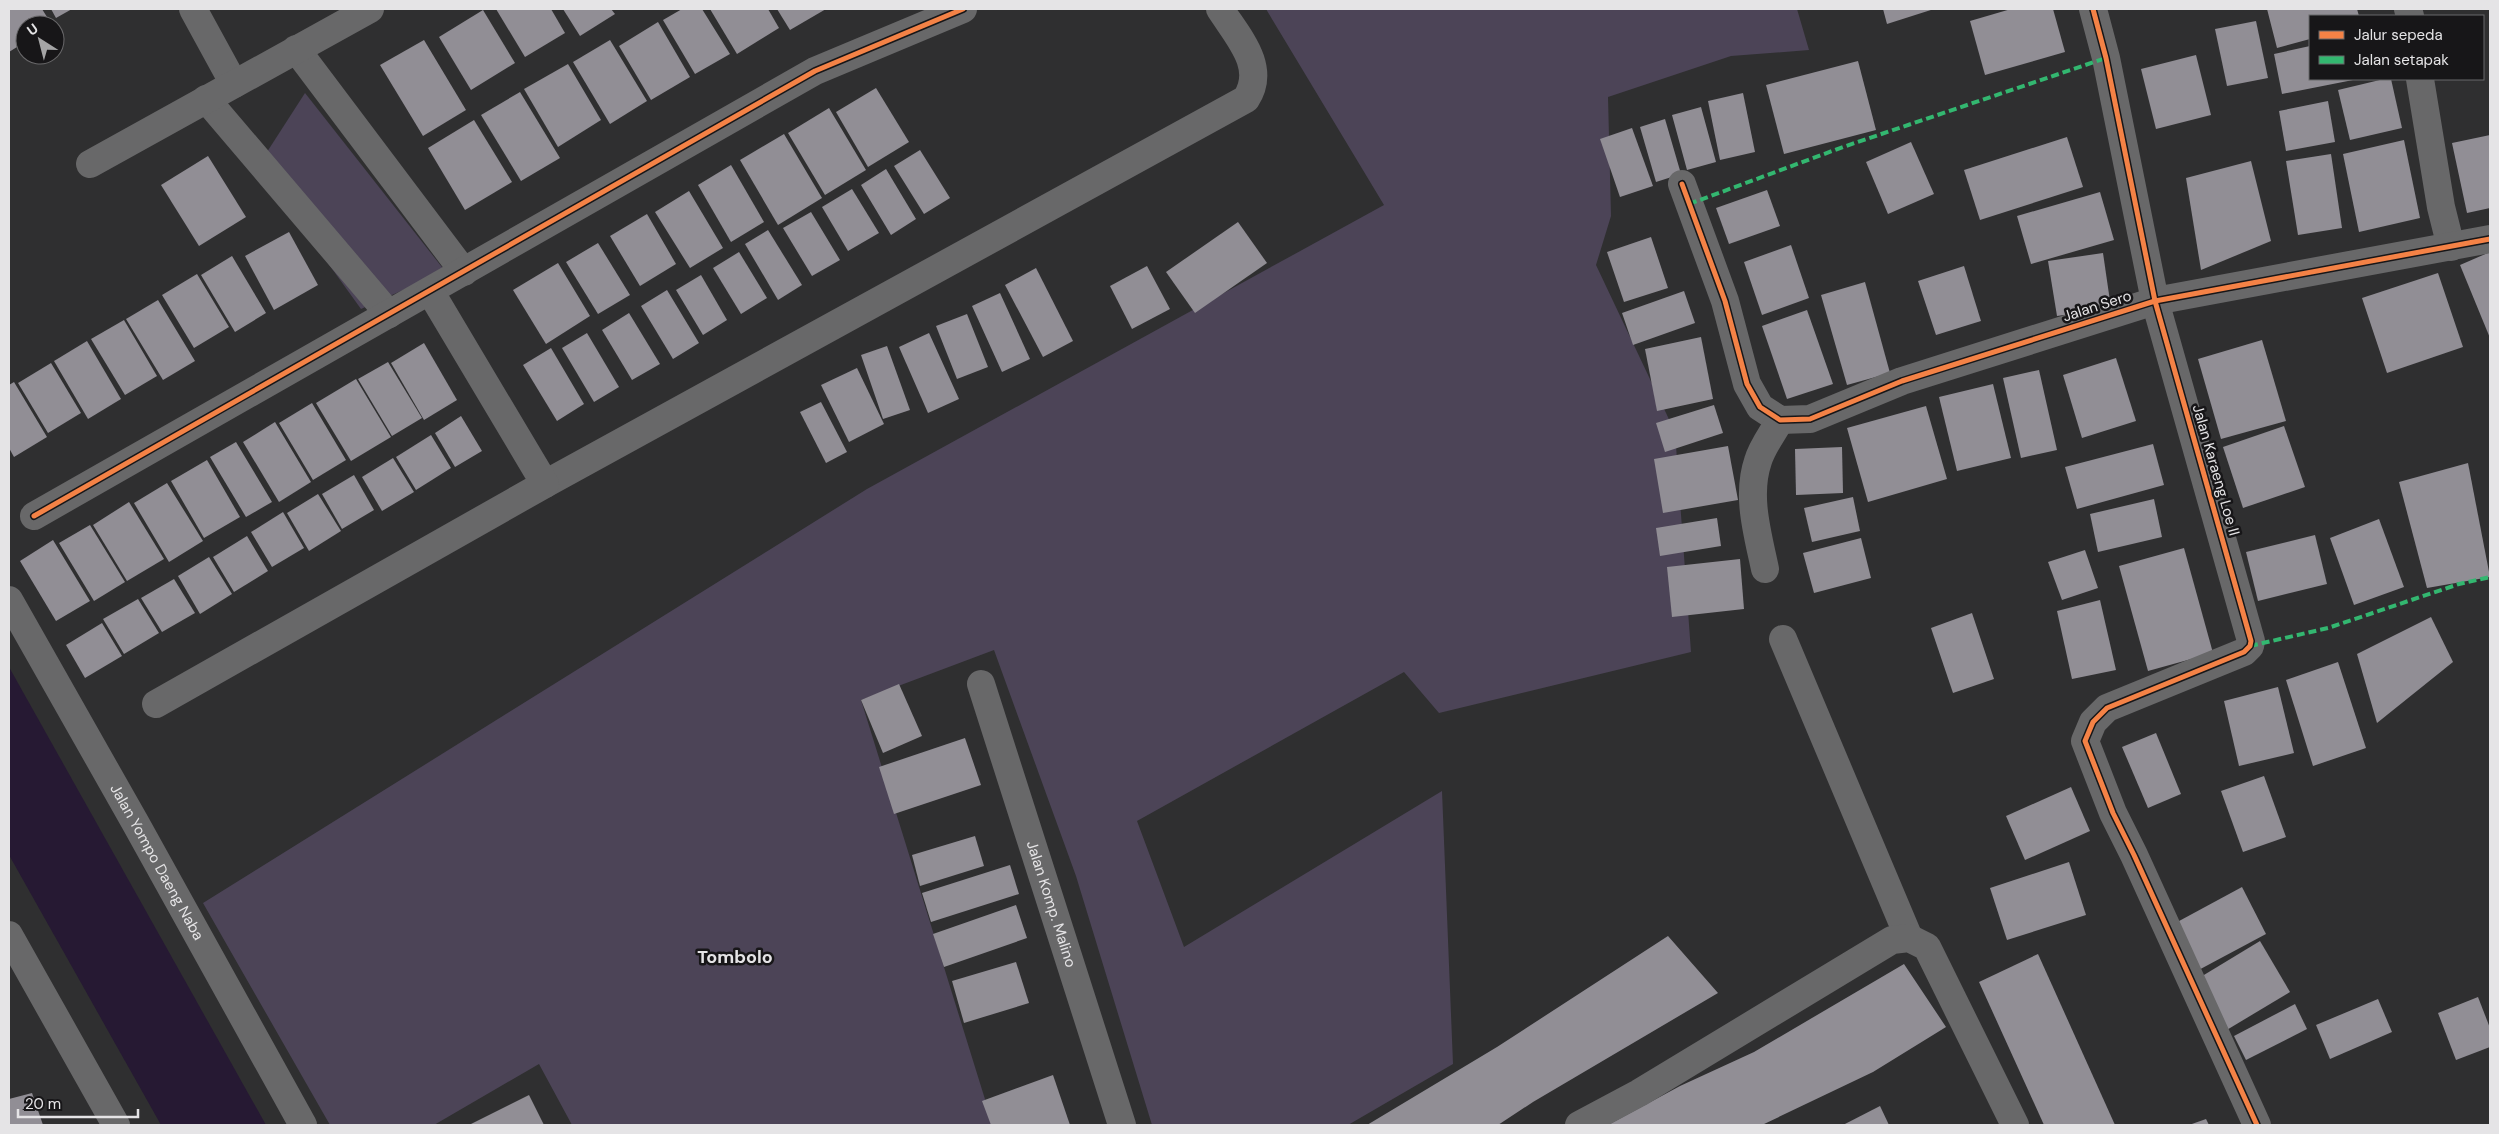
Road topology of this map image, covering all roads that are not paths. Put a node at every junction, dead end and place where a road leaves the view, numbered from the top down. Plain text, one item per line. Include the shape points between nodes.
1 (193, 9) edge
2 (370, 9) edge
3 (963, 9) edge
4 (1220, 9) edge
5 (2093, 9) edge
6 (296, 49) junction
7 (2420, 80) edge
8 (234, 84) junction
9 (206, 99) junction
10 (90, 164) dead end
11 (1682, 184) dead end
12 (2490, 239) edge
13 (2451, 247) junction
14 (464, 272) junction
15 (430, 290) junction
16 (2155, 300) junction
17 (388, 314) junction
18 (1780, 420) junction
19 (545, 484) junction
20 (34, 516) dead end
21 (1765, 570) dead end
22 (9, 600) edge
23 (1783, 639) dead end
24 (981, 684) dead end
25 (156, 704) dead end
26 (9, 935) edge
27 (1909, 938) junction
28 (116, 1125) edge
29 (303, 1125) edge
30 (1122, 1125) edge
31 (1579, 1125) edge
32 (2014, 1125) edge
33 (2257, 1125) edge

1 - 8 street
2 - 6 street
3 - 14 street via 815,71
4 - 19 street via 1250,56 1254,68 1255,80 1246,99
5 - 16 street, Jalan Karaeng Loe II via 2106,58
6 - 8 street
6 - 14 street
7 - 13 street
8 - 9 street
9 - 10 street
9 - 17 street
11 - 18 street via 1725,301 1747,384 1760,407
12 - 13 street, Jalan Sero
13 - 16 street, Jalan Sero
14 - 15 street
15 - 17 street
15 - 19 street
16 - 18 street, Jalan Sero via 1902,381 1810,419
16 - 33 street, Jalan Karaeng Loe II via 2251,635 2250,646 2244,652 2107,708 2092,722 2085,741 2113,813
17 - 20 street
18 - 21 street via 1758,461 1753,483 1753,512
19 - 25 street
22 - 29 street, Jalan Yompo Daeng Naba
23 - 27 street
24 - 30 street, Jalan Komp. Malino
26 - 28 street
27 - 31 street via 1892,940 1639,1093
27 - 32 street via 1927,946

